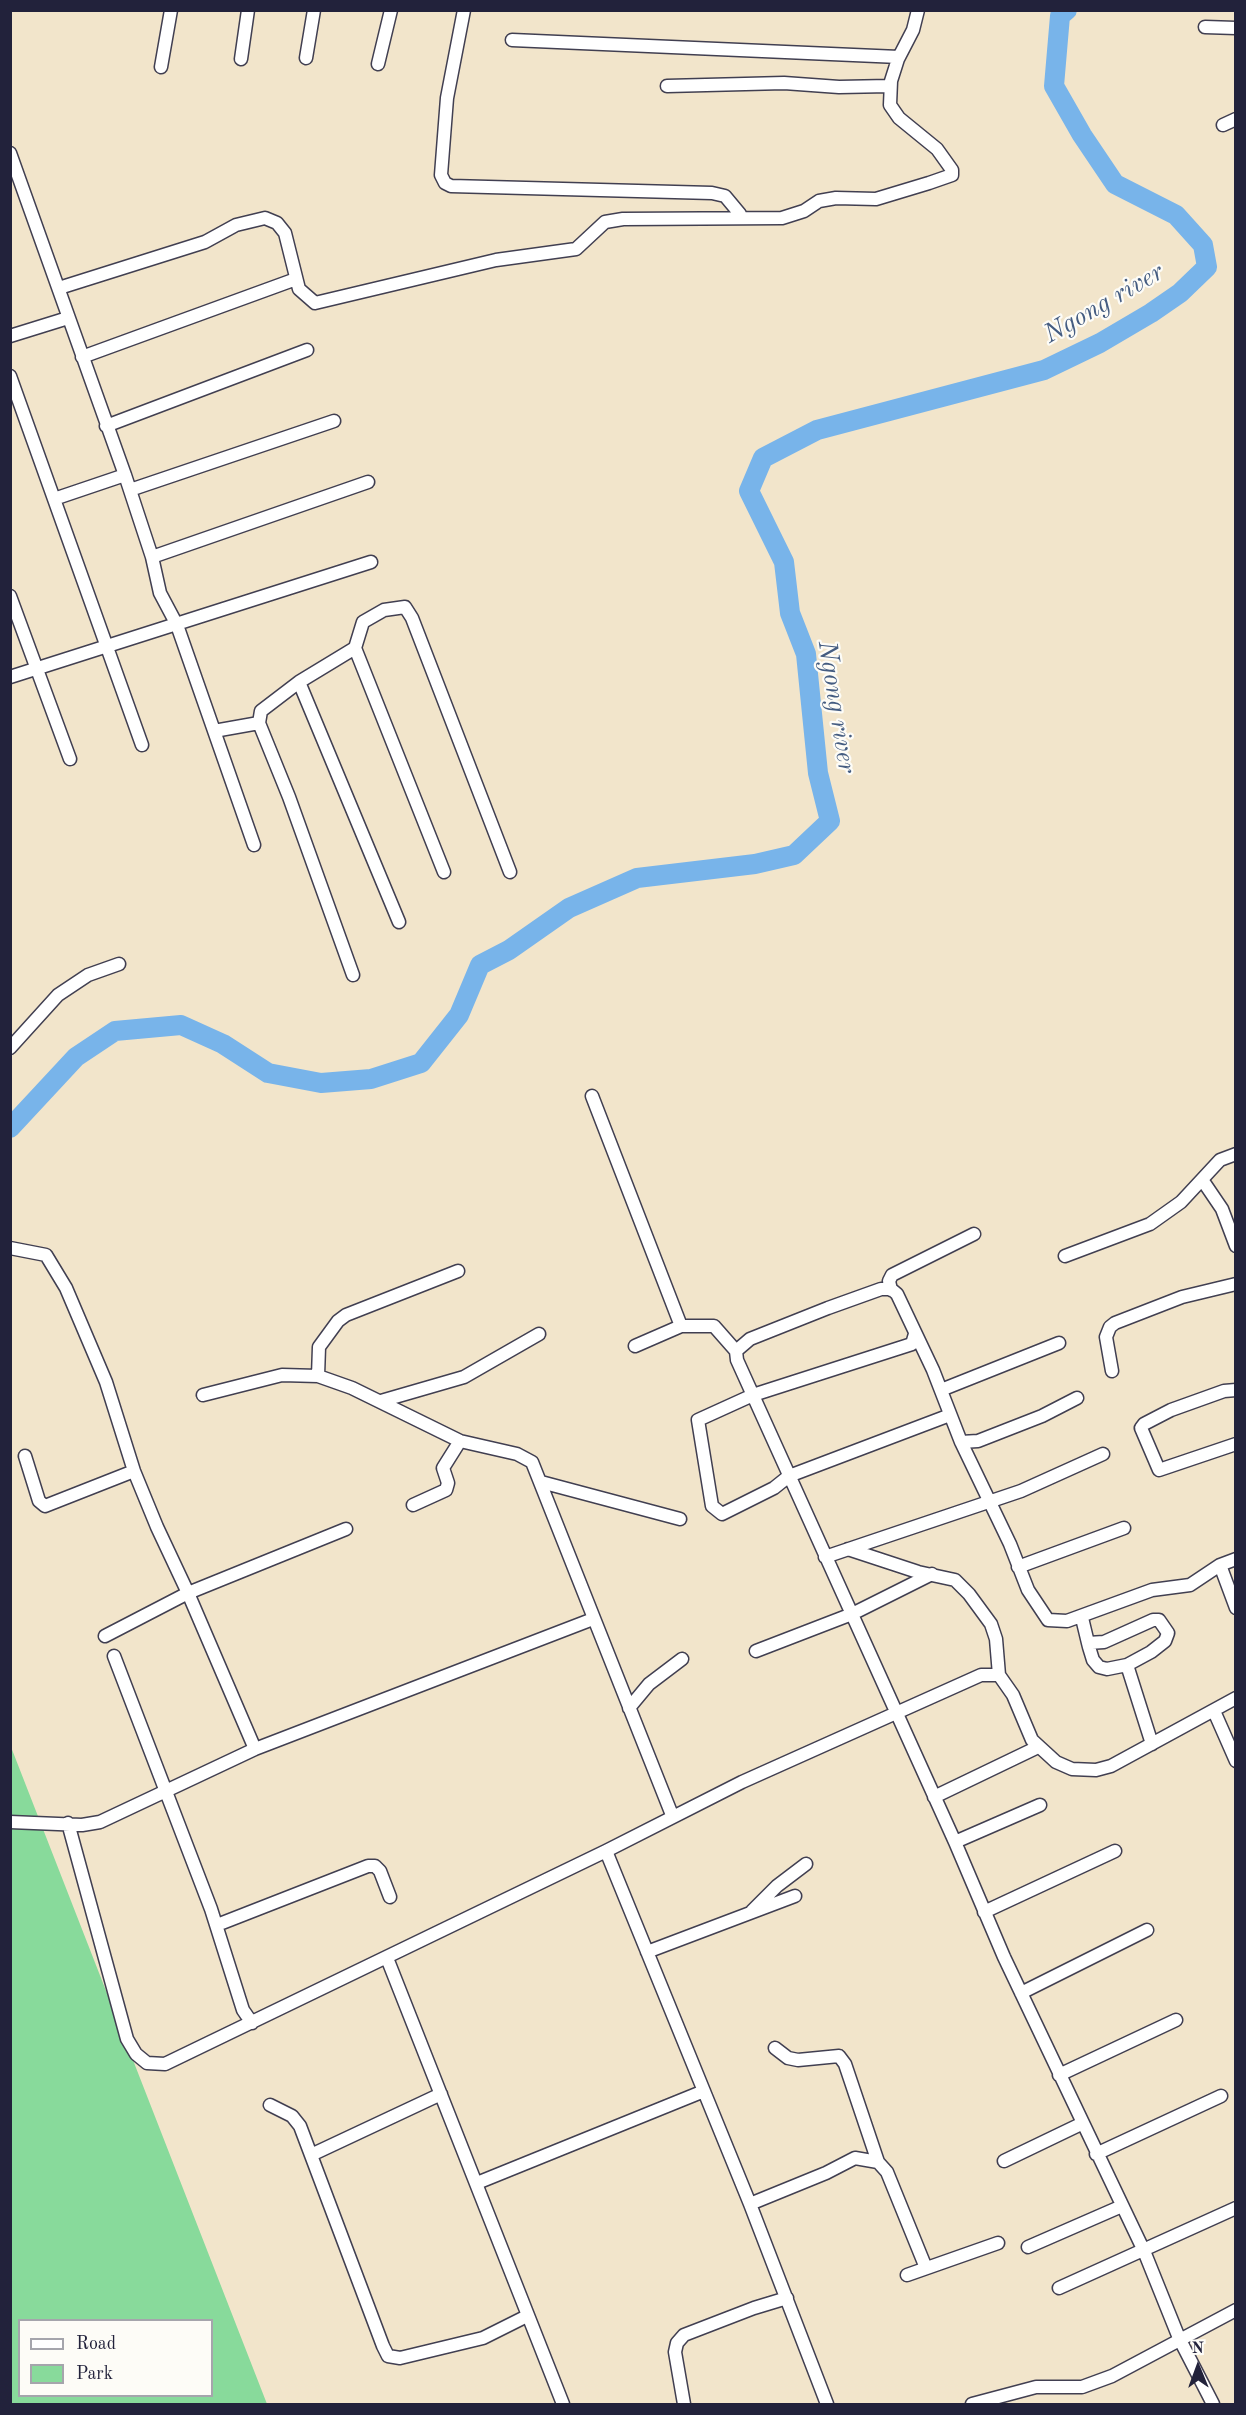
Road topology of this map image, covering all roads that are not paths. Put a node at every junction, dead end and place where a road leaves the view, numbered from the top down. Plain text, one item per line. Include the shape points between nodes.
1 (171, 10) edge
2 (248, 10) edge
3 (314, 10) edge
4 (391, 10) edge
5 (464, 10) edge
6 (918, 10) edge
7 (1205, 27) dead end
8 (1236, 28) edge
9 (512, 40) dead end
10 (899, 57) junction
11 (306, 58) dead end
12 (241, 59) dead end
13 (378, 64) dead end
14 (161, 67) dead end
15 (667, 86) dead end
16 (890, 86) junction
17 (1236, 119) edge
18 (1223, 125) dead end
19 (10, 153) edge
20 (740, 214) dead end
21 (296, 279) junction
22 (59, 288) junction
23 (68, 318) junction
24 (10, 336) edge
25 (307, 350) dead end
26 (82, 357) junction
27 (10, 376) edge
28 (334, 421) dead end
29 (106, 426) junction
30 (125, 475) junction
31 (368, 482) dead end
32 (130, 490) junction
33 (54, 499) junction
34 (152, 557) junction
35 (371, 562) dead end
36 (10, 596) edge
37 (177, 626) junction
38 (106, 645) junction
39 (355, 648) junction
40 (36, 668) junction
41 (10, 677) edge
42 (299, 682) junction
43 (260, 723) junction
44 (214, 731) junction
45 (142, 745) dead end
46 (70, 759) dead end
47 (254, 845) dead end
48 (444, 872) dead end
49 (510, 872) dead end
50 (399, 922) dead end
51 (119, 964) dead end
52 (353, 975) dead end
53 (10, 1048) edge
54 (592, 1096) dead end
55 (1236, 1154) edge
56 (1203, 1181) junction
57 (974, 1234) dead end
58 (1236, 1246) edge
59 (10, 1248) edge
60 (1065, 1256) dead end
61 (459, 1271) dead end
62 (1236, 1284) edge
63 (891, 1290) junction
64 (681, 1326) junction
65 (539, 1334) dead end
66 (915, 1334) junction
67 (1059, 1343) dead end
68 (635, 1346) dead end
69 (736, 1351) junction
70 (1112, 1371) dead end
71 (318, 1377) junction
72 (940, 1390) junction
73 (1236, 1390) edge
74 (203, 1395) dead end
75 (753, 1395) junction
76 (1077, 1398) dead end
77 (381, 1401) junction
78 (950, 1415) junction
79 (460, 1441) junction
80 (961, 1442) junction
81 (1236, 1444) edge
82 (1103, 1454) dead end
83 (25, 1456) dead end
84 (134, 1471) junction
85 (789, 1476) junction
86 (541, 1482) junction
87 (989, 1500) junction
88 (413, 1505) dead end
89 (680, 1519) dead end
90 (1124, 1528) dead end
91 (346, 1529) dead end
92 (848, 1549) junction
93 (825, 1557) junction
94 (1236, 1559) edge
95 (1220, 1565) junction
96 (1018, 1567) junction
97 (932, 1574) junction
98 (189, 1593) junction
99 (1236, 1608) edge
100 (852, 1614) junction
101 (1082, 1618) junction
102 (593, 1619) junction
103 (105, 1636) dead end
104 (1088, 1643) junction
105 (756, 1651) dead end
106 (114, 1656) dead end
107 (682, 1659) dead end
108 (1127, 1665) junction
109 (999, 1675) junction
110 (1236, 1698) edge
111 (629, 1708) junction
112 (1214, 1711) junction
113 (896, 1715) junction
114 (1152, 1744) junction
115 (1038, 1747) junction
116 (255, 1749) junction
117 (1236, 1761) edge
118 (167, 1791) junction
119 (934, 1797) junction
120 (1040, 1805) dead end
121 (672, 1815) junction
122 (10, 1822) edge
123 (68, 1823) junction
124 (955, 1842) junction
125 (606, 1851) junction
126 (1115, 1851) dead end
127 (806, 1864) dead end
128 (795, 1896) dead end
129 (390, 1897) dead end
130 (752, 1912) junction
131 (984, 1912) junction
132 (217, 1924) junction
133 (1147, 1930) dead end
134 (647, 1952) junction
135 (387, 1958) junction
136 (1021, 1993) junction
137 (1176, 2020) dead end
138 (252, 2023) junction
139 (776, 2048) dead end
140 (1059, 2075) junction
141 (704, 2091) junction
142 (441, 2094) junction
143 (1221, 2096) dead end
144 (270, 2105) dead end
145 (1081, 2124) junction
146 (1096, 2154) junction
147 (311, 2155) junction
148 (1004, 2161) dead end
149 (878, 2162) junction
150 (477, 2182) junction
151 (750, 2204) junction
152 (1122, 2206) junction
153 (1236, 2208) edge
154 (998, 2243) dead end
155 (1028, 2247) dead end
156 (1144, 2252) junction
157 (926, 2268) junction
158 (907, 2276) dead end
159 (1059, 2288) dead end
160 (787, 2298) junction
161 (1236, 2310) edge
162 (527, 2316) junction
163 (1179, 2338) junction
164 (563, 2404) edge
165 (684, 2404) edge
166 (827, 2404) edge
167 (977, 2404) edge
168 (1213, 2404) edge

1 - 14 street
2 - 12 street
3 - 11 street
4 - 13 street
5 - 20 street via 447,98 441,175 445,183 712,193 725,196
6 - 10 street via 914,30
7 - 8 street
9 - 10 street
10 - 16 street
15 - 16 street
16 - 21 street via 893,111 937,149 952,174 876,199 819,201 782,218 605,222 576,249 496,260 315,303 303,295
17 - 18 street
19 - 22 street
21 - 22 street via 285,233 277,223 265,218 236,225 206,242
21 - 26 street
22 - 23 street
23 - 24 street
23 - 26 street
25 - 29 street
26 - 29 street
27 - 33 street
28 - 32 street
29 - 30 street
30 - 32 street
30 - 33 street
31 - 34 street
32 - 34 street
33 - 38 street
34 - 37 street via 160,593
35 - 37 street
36 - 40 street
37 - 38 street
37 - 44 street
38 - 40 street
38 - 45 street
39 - 42 street
39 - 48 street
39 - 49 street via 363,622 373,615 397,606 409,611
40 - 41 street
40 - 46 street
42 - 43 street via 261,711
42 - 50 street
43 - 44 street
43 - 52 street
44 - 47 street
51 - 53 street via 88,975 58,995
54 - 64 street
55 - 56 street via 1220,1160
56 - 58 street via 1222,1209
56 - 60 street via 1150,1224
57 - 63 street via 892,1275
59 - 84 street via 46,1256 54,1264 106,1382
61 - 71 street via 338,1321 320,1347
62 - 70 street via 1182,1297 1115,1323 1106,1337
63 - 66 street via 897,1294
63 - 69 street via 881,1289 828,1308 750,1339
64 - 68 street
64 - 69 street via 714,1326
65 - 77 street via 464,1377
66 - 72 street
66 - 75 street via 912,1344
67 - 72 street
69 - 75 street
71 - 74 street via 282,1375
71 - 77 street
72 - 78 street
73 - 81 street via 1171,1410 1141,1428 1160,1470
75 - 85 street
75 - 85 street via 698,1419 712,1506 722,1514 774,1488
76 - 80 street via 1021,1425 978,1441
77 - 79 street
78 - 80 street
78 - 85 street
79 - 86 street via 526,1458
79 - 88 street via 443,1468 446,1490
80 - 87 street
82 - 87 street via 1021,1491
83 - 84 street via 39,1501 45,1506
84 - 98 street
85 - 93 street
86 - 89 street
86 - 102 street
87 - 92 street
87 - 96 street
90 - 96 street
91 - 98 street
92 - 93 street
92 - 97 street
93 - 100 street
94 - 95 street
95 - 99 street
95 - 101 street via 1190,1585 1152,1590
96 - 101 street via 1048,1620
97 - 100 street
97 - 109 street via 955,1580 991,1624
98 - 103 street
98 - 116 street
100 - 105 street
100 - 113 street
101 - 104 street
102 - 111 street
102 - 116 street
104 - 108 street via 1099,1667
104 - 108 street via 1104,1642 1159,1620 1168,1638
106 - 118 street
107 - 111 street via 648,1684
108 - 114 street
109 - 113 street via 981,1675
109 - 115 street
110 - 112 street
111 - 121 street
112 - 114 street
112 - 117 street
113 - 119 street
113 - 121 street
114 - 115 street via 1096,1770 1072,1770
115 - 119 street
116 - 118 street
118 - 123 street via 100,1822
118 - 132 street
119 - 124 street
120 - 124 street
121 - 125 street
122 - 123 street
123 - 138 street via 127,2039 136,2054 147,2063 165,2064
124 - 131 street
125 - 134 street
125 - 135 street
126 - 131 street
127 - 130 street
128 - 130 street
129 - 132 street via 380,1871 368,1866
130 - 134 street
131 - 136 street
132 - 138 street via 243,2010
133 - 136 street
134 - 141 street
135 - 138 street
135 - 142 street
136 - 140 street
137 - 140 street
139 - 149 street via 788,2058 798,2060 839,2056
140 - 145 street
141 - 150 street
141 - 151 street
142 - 147 street
142 - 150 street
143 - 146 street
144 - 147 street via 292,2116
145 - 146 street
145 - 148 street
146 - 152 street
147 - 162 street via 388,2355 400,2358 483,2338
149 - 151 street via 855,2158
149 - 157 street via 887,2172
150 - 162 street
151 - 160 street
152 - 155 street
152 - 156 street
153 - 156 street
154 - 157 street
156 - 159 street
156 - 163 street
157 - 158 street
160 - 165 street via 684,2335 675,2352
160 - 166 street
161 - 163 street
162 - 164 street
163 - 167 street via 1112,2376 1082,2387 1036,2387
163 - 168 street

